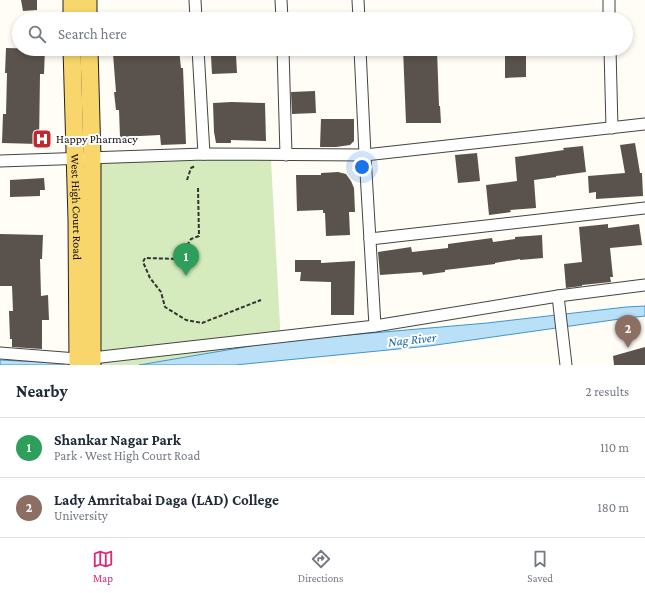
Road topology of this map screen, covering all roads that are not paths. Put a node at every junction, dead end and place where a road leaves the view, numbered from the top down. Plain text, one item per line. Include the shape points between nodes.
1 (72, 0) edge
2 (88, 0) edge
3 (194, 0) edge
4 (281, 0) edge
5 (358, 0) edge
6 (609, 0) edge
7 (72, 12) edge
8 (88, 12) edge
9 (195, 12) edge
10 (282, 12) edge
11 (359, 12) edge
12 (609, 12) edge
13 (73, 56) edge
14 (89, 56) edge
15 (198, 56) edge
16 (283, 56) edge
17 (360, 56) edge
18 (610, 56) edge
19 (645, 124) edge
20 (612, 128) junction
21 (204, 154) junction
22 (286, 155) junction
23 (365, 155) junction
24 (83, 159) junction
25 (0, 161) edge
26 (645, 208) edge
27 (370, 239) junction
28 (645, 285) edge
29 (558, 299) junction
30 (375, 326) junction
31 (0, 354) edge
32 (85, 362) edge
33 (566, 365) edge

1 - 7 main road
2 - 8 main road
3 - 9 street
4 - 10 street
5 - 11 street
6 - 12 street
13 - 24 main road, West High Court Road
14 - 24 main road, West High Court Road
15 - 21 street
16 - 22 street
17 - 23 street
18 - 20 street
19 - 20 street
20 - 23 street
21 - 22 street
21 - 24 street
22 - 23 street
23 - 27 street
24 - 25 street
24 - 32 main road, West High Court Road
26 - 27 street
27 - 30 street
28 - 29 street
29 - 30 street
29 - 33 street
30 - 32 street
31 - 32 street

